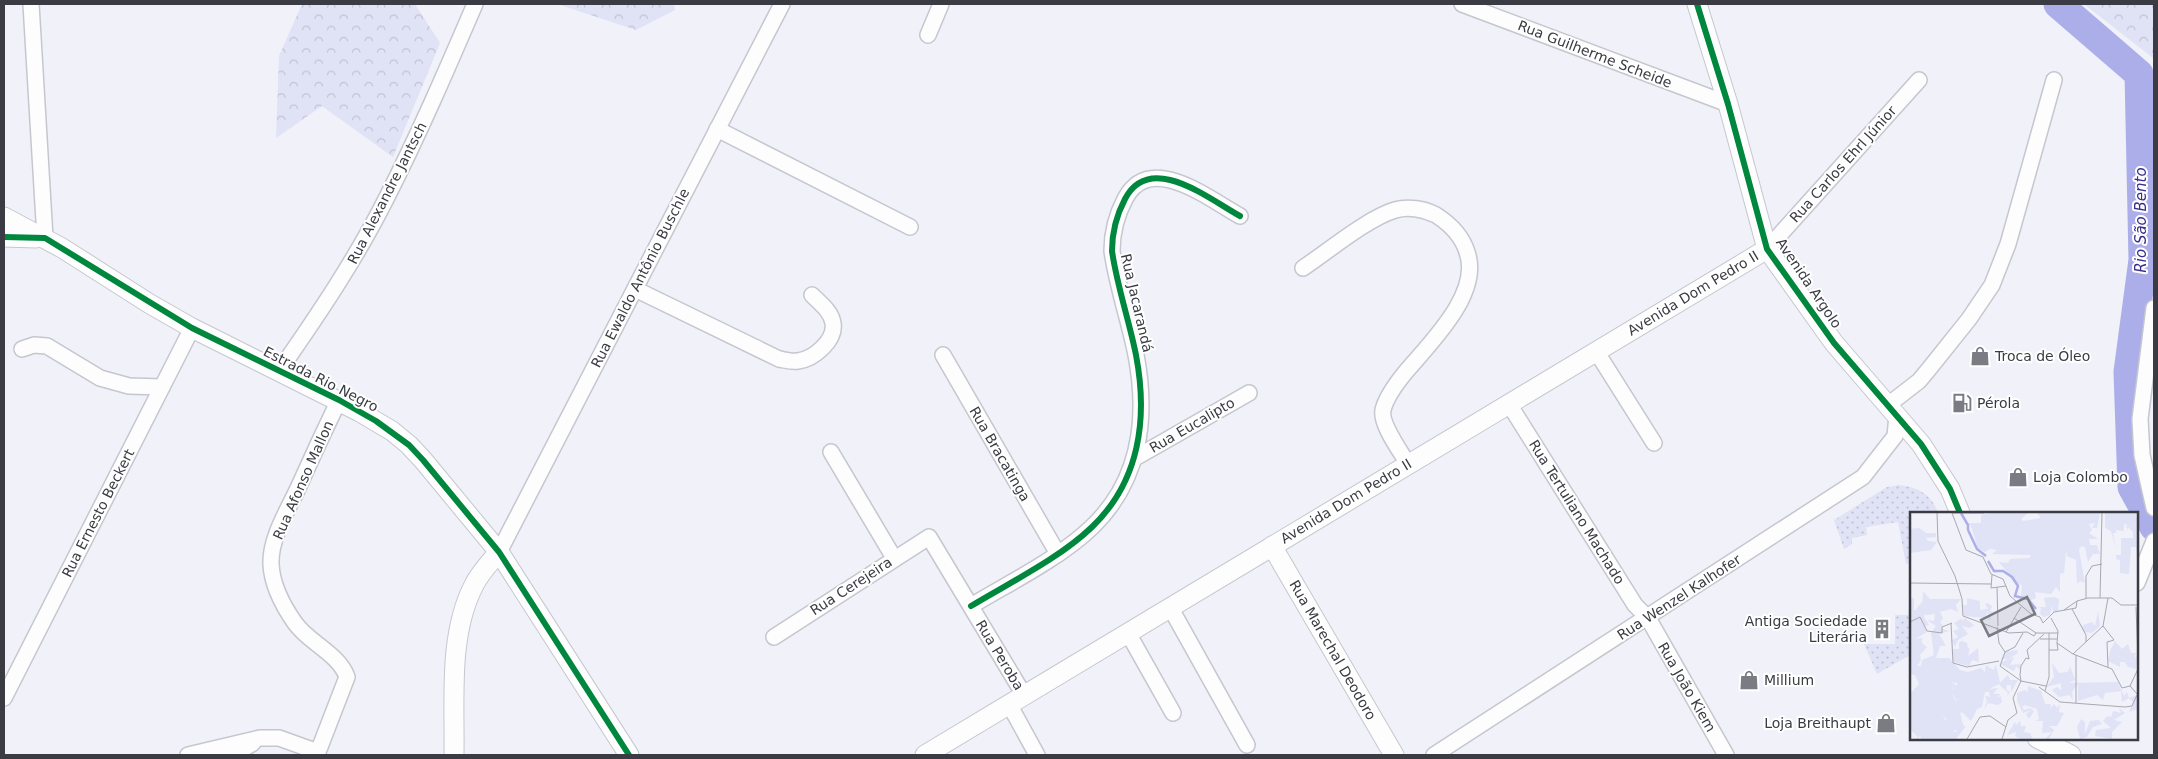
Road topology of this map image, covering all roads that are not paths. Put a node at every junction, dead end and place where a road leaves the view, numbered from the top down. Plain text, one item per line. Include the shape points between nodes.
1 (31, 4) edge
2 (475, 4) edge
3 (782, 4) edge
4 (941, 4) edge
5 (1462, 4) edge
6 (1697, 4) edge
7 (928, 35) dead end
8 (1919, 80) dead end
9 (2054, 80) dead end
10 (1728, 104) junction
11 (717, 129) junction
12 (1240, 216) dead end
13 (4, 217) edge
14 (910, 227) dead end
15 (4, 237) edge
16 (45, 238) junction
17 (1767, 249) junction
18 (1303, 268) dead end
19 (634, 289) junction
20 (812, 295) dead end
21 (2154, 308) edge
22 (192, 328) junction
23 (22, 349) dead end
24 (1596, 352) junction
25 (942, 355) dead end
26 (279, 371) junction
27 (162, 388) junction
28 (1249, 393) dead end
29 (339, 400) junction
30 (1509, 404) junction
31 (1892, 410) junction
32 (1654, 443) dead end
33 (831, 452) dead end
34 (1135, 458) junction
35 (1408, 464) junction
36 (2154, 508) edge
37 (1960, 512) edge
38 (929, 537) joint
39 (2154, 543) edge
40 (1272, 546) junction
41 (499, 552) junction
42 (1058, 554) junction
43 (894, 558) junction
44 (2138, 581) edge
45 (971, 606) junction
46 (1170, 607) junction
47 (1648, 618) junction
48 (1128, 633) junction
49 (774, 637) dead end
50 (4, 698) edge
51 (1017, 700) junction
52 (1174, 713) dead end
53 (260, 738) junction
54 (2040, 739) edge
55 (1247, 746) dead end
56 (2061, 747) edge
57 (318, 754) edge
58 (188, 755) edge
59 (233, 755) edge
60 (454, 755) edge
61 (629, 755) edge
62 (925, 755) edge
63 (1037, 755) edge
64 (1394, 755) edge
65 (1434, 755) edge
66 (1726, 755) edge

1 - 16 street
2 - 26 street, Rua Alexandre Jantsch via 387,199 330,297
3 - 11 street, Rua Ewaldo Antônio Buschle
4 - 7 street
5 - 10 street, Rua Guilherme Scheide
6 - 10 main road, Avenida Argolo
8 - 17 street, Rua Carlos Ehrl Júnior
9 - 31 street via 2008,244 1992,285 1929,369
10 - 17 main road, Avenida Argolo
11 - 14 street
11 - 19 street, Rua Ewaldo Antônio Buschle
12 - 34 street, Rua Jacarandá via 1180,182 1152,177 1138,183 1118,213 1112,233 1112,251 1140,378 1141,410
13 - 16 main road, Estrada Rio Negro
15 - 16 main road
16 - 22 main road, Estrada Rio Negro
17 - 24 main road, Avenida Dom Pedro II
17 - 31 main road, Avenida Argolo via 1834,343
18 - 35 street via 1380,216 1397,209 1425,210 1456,232 1464,243 1471,273 1466,289 1448,320 1397,383 1382,412 1384,423
19 - 20 street via 779,359 790,361 801,361 816,353 828,342 834,330 826,308
19 - 41 street, Rua Ewaldo Antônio Buschle
21 - 36 street via 2140,419 2142,455
22 - 26 main road, Estrada Rio Negro
22 - 27 street, Rua Ernesto Beckert
23 - 27 street via 34,345 47,346 100,378 129,386
24 - 30 main road, Avenida Dom Pedro II
24 - 32 street
25 - 42 street, Rua Bracatinga
26 - 29 main road, Estrada Rio Negro
27 - 50 street, Rua Ernesto Beckert
28 - 34 street, Rua Eucalipto
29 - 41 main road, Estrada Rio Negro via 409,445
29 - 57 street, Rua Afonso Mallon via 285,516 272,549 271,563 278,593 296,624 339,663 347,678
30 - 35 main road, Avenida Dom Pedro II
30 - 47 street, Rua Tertuliano Machado via 1635,605
31 - 37 main road, Avenida Argolo via 1921,444 1950,489
31 - 47 street, Rua Wenzel Kalhofer via 1895,436 1863,477
33 - 43 street
34 - 42 street, Rua Jacarandá via 1126,480 1101,518
35 - 40 main road, Avenida Dom Pedro II
38 - 43 street, Rua Cerejeira
38 - 45 street, Rua Peroba
39 - 44 street
40 - 46 main road, Avenida Dom Pedro II
40 - 64 main road, Rua Marechal Deodoro
41 - 60 main road via 474,584 460,622 456,646
41 - 61 main road, Estrada Rio Negro
42 - 45 street, Rua Jacarandá
43 - 49 street, Rua Cerejeira
45 - 51 street, Rua Peroba
46 - 48 main road, Avenida Dom Pedro II
46 - 55 street
47 - 65 street, Rua Wenzel Kalhofer
47 - 66 street, Rua João Kiem
48 - 51 main road, Avenida Dom Pedro II
48 - 52 street
51 - 62 main road, Avenida Dom Pedro II
51 - 63 street, Rua Peroba
53 - 57 street, Rua Afonso Mallon via 279,738
53 - 58 street, Rua Afonso Mallon
53 - 59 street
54 - 56 main road

